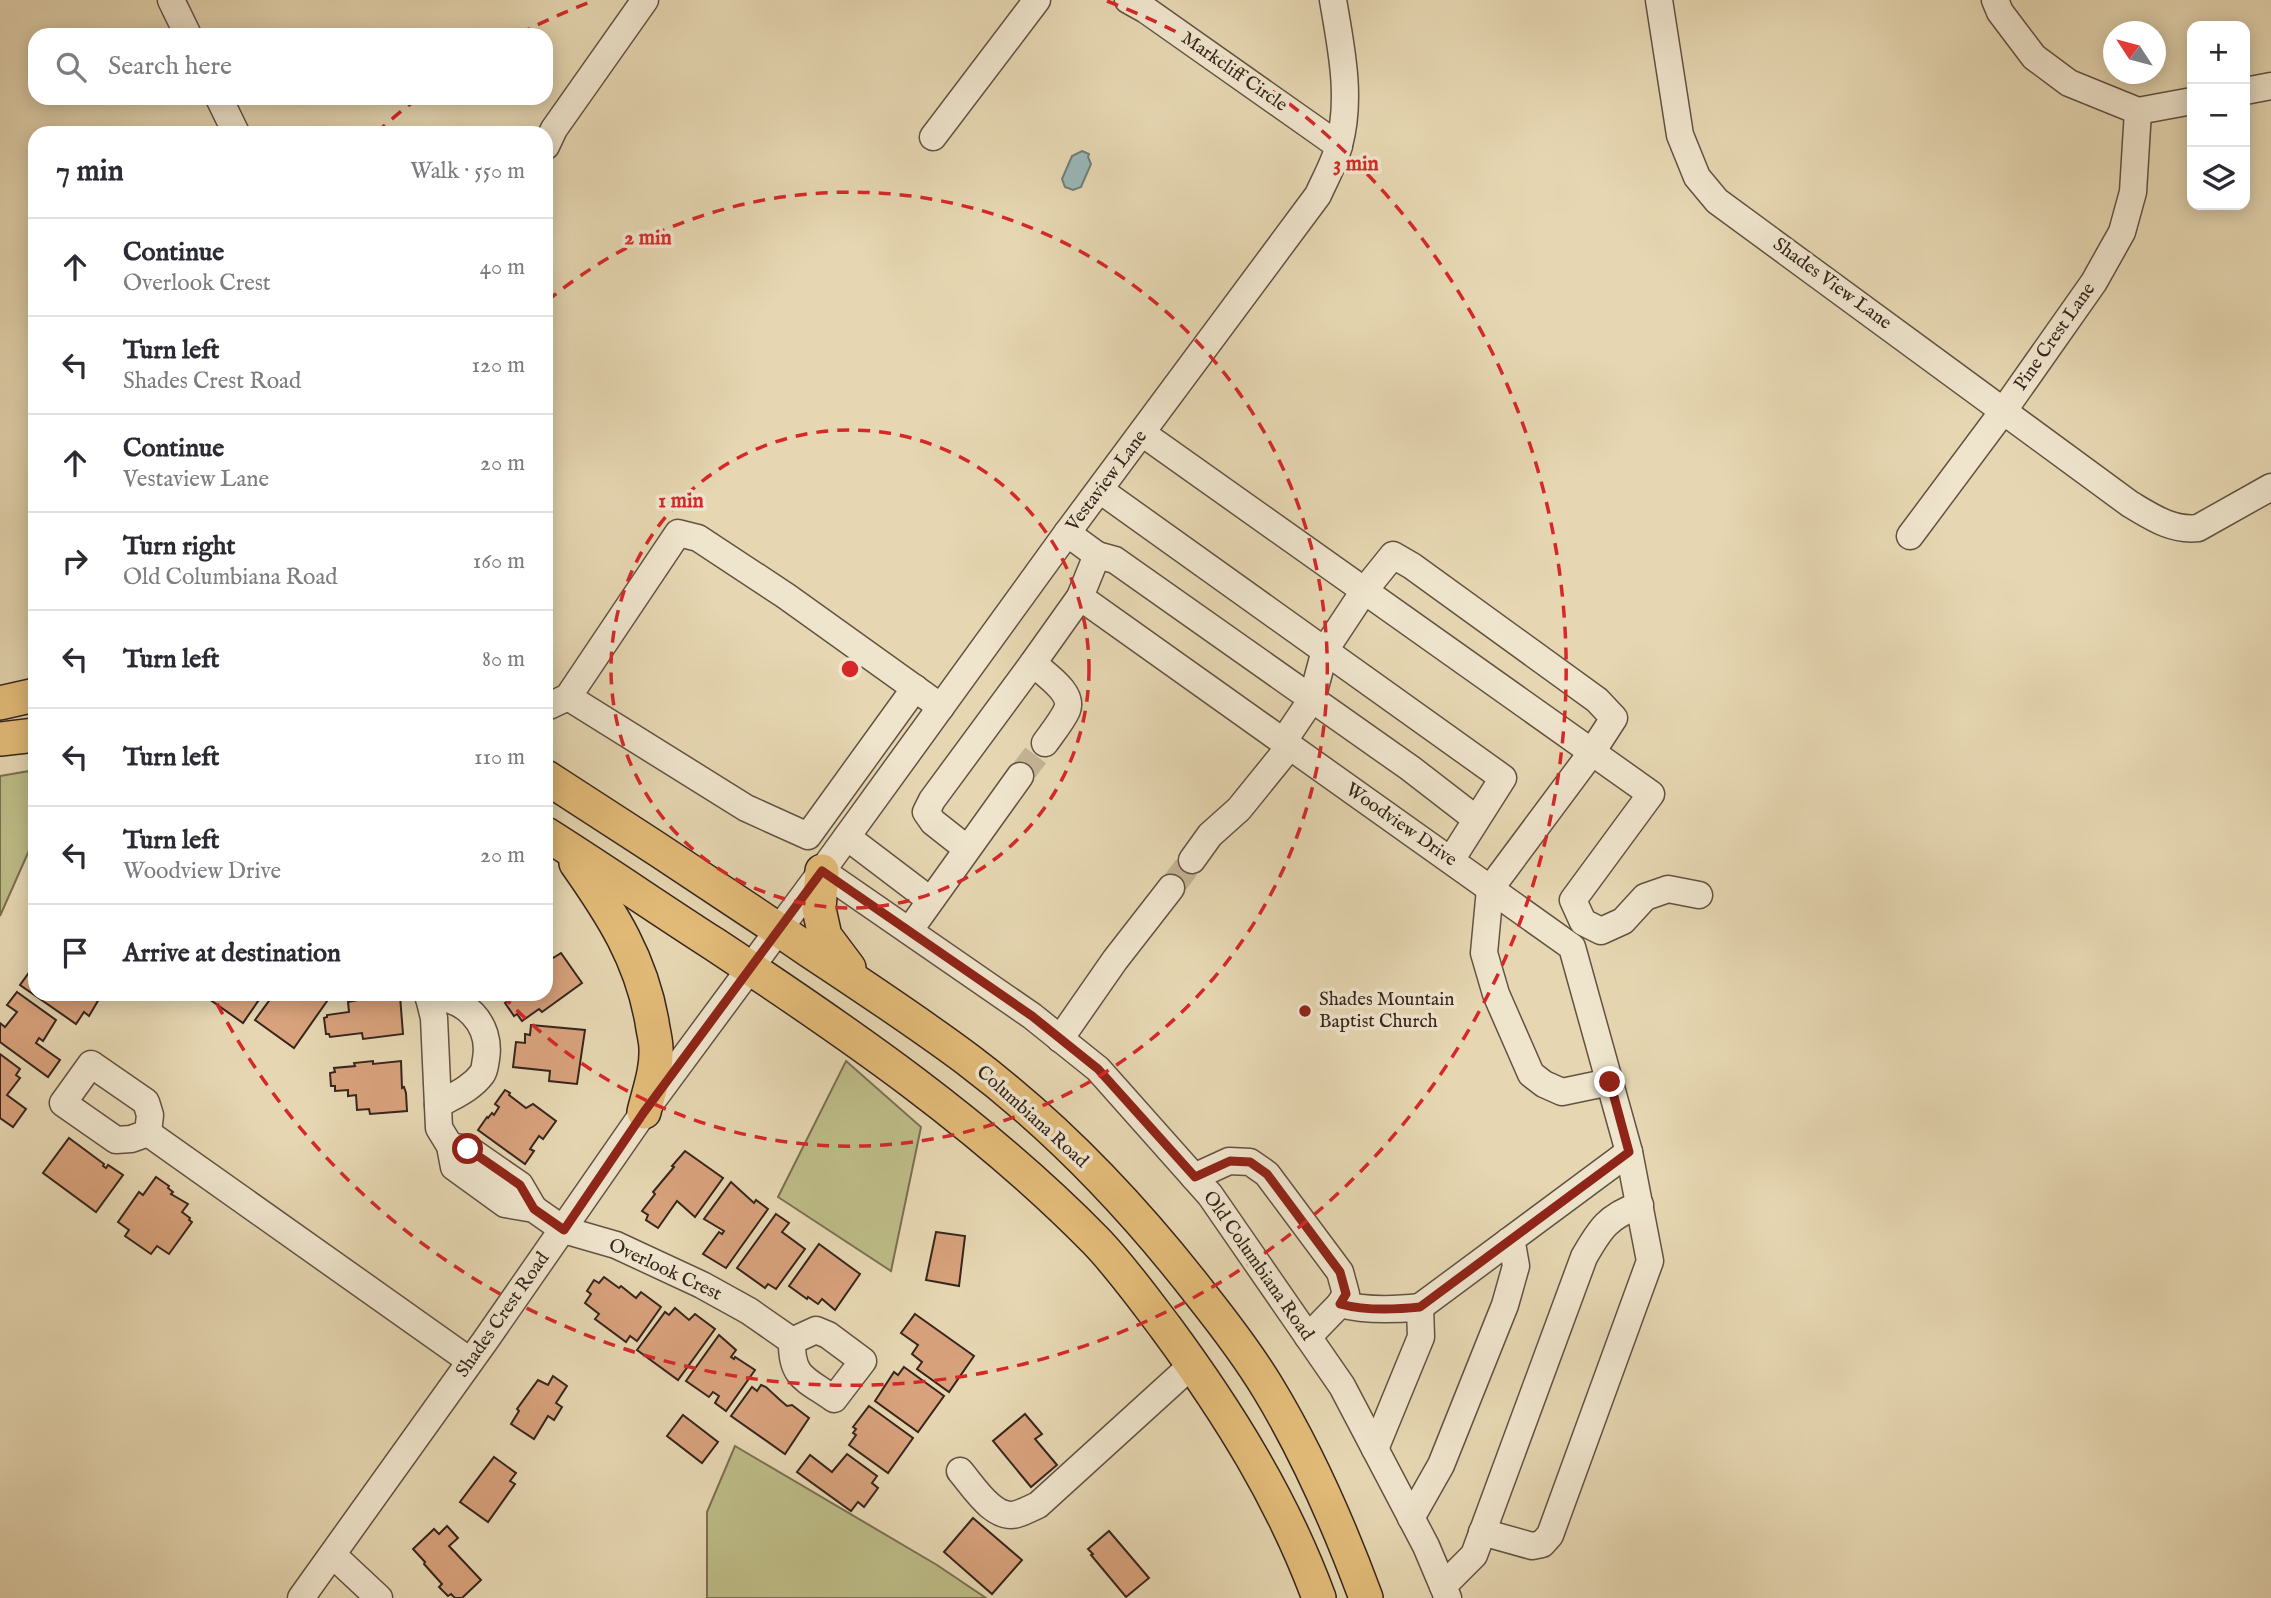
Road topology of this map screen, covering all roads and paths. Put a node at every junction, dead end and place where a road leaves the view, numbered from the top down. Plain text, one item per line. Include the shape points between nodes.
1 (172, 0) edge
2 (645, 0) edge
3 (1128, 0) edge
4 (1333, 0) edge
5 (1659, 0) edge
6 (1995, 0) edge
7 (1030, 2) edge
8 (185, 28) edge
9 (2271, 86) edge
10 (2250, 90) edge
11 (2187, 102) edge
12 (222, 105) edge
13 (2138, 111) junction
14 (233, 126) edge
15 (553, 131) edge
16 (933, 137) dead end
17 (1339, 146) junction
18 (2004, 410) junction
19 (1142, 433) junction
20 (2271, 487) edge
21 (1100, 490) junction
22 (1067, 533) junction
23 (1910, 536) dead end
24 (1106, 557) junction
25 (1364, 591) junction
26 (1080, 597) junction
27 (1325, 650) junction
28 (1033, 663) junction
29 (915, 688) junction
30 (28, 696) edge
31 (1312, 699) junction
32 (557, 700) edge
33 (0, 702) edge
34 (941, 707) junction
35 (28, 736) edge
36 (0, 739) edge
37 (1045, 743) tunnel mouth
38 (1287, 744) junction
39 (1592, 752) junction
40 (860, 764) junction
41 (1020, 776) tunnel mouth
42 (553, 782) edge
43 (886, 783) junction
44 (1476, 819) junction
45 (808, 836) junction
46 (556, 840) edge
47 (967, 848) junction
48 (834, 855) junction
49 (1192, 860) tunnel mouth
50 (1451, 860) junction
51 (1171, 888) tunnel mouth
52 (1490, 889) junction
53 (1699, 895) dead end
54 (930, 900) junction
55 (778, 929) junction
56 (909, 931) junction
57 (749, 968) junction
58 (860, 985) junction
59 (429, 1001) edge
60 (451, 1001) edge
61 (1060, 1039) junction
62 (967, 1060) junction
63 (1610, 1082) junction
64 (937, 1099) junction
65 (438, 1105) junction
66 (644, 1112) junction
67 (148, 1133) dead end
68 (1629, 1152) junction
69 (1195, 1177) junction
70 (1640, 1205) junction
71 (564, 1230) junction
72 (1509, 1241) junction
73 (1340, 1304) junction
74 (1420, 1307) junction
75 (1233, 1336) junction
76 (1308, 1337) junction
77 (792, 1341) dead end
78 (470, 1361) junction
79 (1193, 1364) junction
80 (1375, 1449) junction
81 (960, 1471) dead end
82 (1411, 1518) junction
83 (1482, 1532) junction
84 (333, 1555) junction
85 (1446, 1592) edge
86 (301, 1598) edge
87 (379, 1598) edge
88 (1320, 1598) edge
89 (1366, 1598) edge

1 - 8 street
2 - 15 street
3 - 17 street, Markcliff Circle
4 - 17 street, Vestaview Lane via 1344,76
5 - 18 street, Shades View Lane via 1680,135 1697,177 1717,201
6 - 13 street via 2034,57 2069,83
7 - 16 street
9 - 10 street
11 - 13 street
12 - 14 street
13 - 18 street, Pine Crest Lane via 2133,192 2122,232 2094,282
17 - 19 street, Vestaview Lane via 1318,195
18 - 20 street, Shades View Lane via 2130,504 2163,523 2198,528
18 - 23 street, Pine Crest Lane
19 - 21 street, Vestaview Lane
19 - 25 street
21 - 22 street, Vestaview Lane
21 - 27 street
22 - 24 street
22 - 34 street, Vestaview Lane
24 - 26 street
24 - 31 street
25 - 27 street
25 - 39 street
25 - 39 street via 1393,555 1412,566 1597,700 1614,718
26 - 28 street
26 - 38 street, Woodview Drive
27 - 31 street
27 - 44 street via 1503,778
28 - 37 street via 1068,699 1068,709
28 - 47 street via 926,812
29 - 32 street via 698,538 678,533
29 - 34 street
29 - 40 street
30 - 33 main road
31 - 38 street
31 - 44 street
32 - 45 street via 746,808
34 - 43 street, Vestaview Lane
35 - 36 main road
38 - 49 street via 1239,809 1210,835
38 - 50 street, Woodview Drive
39 - 52 street
39 - 53 street via 1651,794 1573,900 1583,922 1601,931 1623,921 1645,897 1668,889
40 - 43 street
40 - 45 street
41 - 47 street
42 - 55 main road, Columbiana Road
43 - 48 street, Vestaview Lane
44 - 50 street
45 - 48 street
46 - 57 main road
46 - 66 main road via 620,930 637,965 656,1047
47 - 54 street
48 - 54 street
48 - 55 street, Vestaview Lane
48 - 56 street, Old Columbiana Road
48 - 58 main road via 819,909 825,936
50 - 52 street, Woodview Drive
51 - 61 street
52 - 63 street, Woodview Drive via 1572,947
52 - 63 street via 1484,953 1496,994 1531,1074 1562,1092
54 - 56 street
55 - 57 street, Shades Crest Road
55 - 58 main road, Columbiana Road
56 - 61 street, Old Columbiana Road
57 - 64 main road
57 - 66 street, Shades Crest Road
58 - 62 main road, Columbiana Road
59 - 65 street, Overlook Crest
60 - 65 street, Overlook Crest via 472,1012 483,1029 488,1050 484,1072 471,1086
61 - 69 street, Old Columbiana Road via 1098,1069
62 - 64 main road
62 - 75 main road, Columbiana Road via 1086,1163 1183,1271
63 - 68 street, Woodview Drive
64 - 79 main road via 1098,1243
65 - 71 street, Overlook Crest via 439,1128 450,1146 454,1167 505,1204 534,1209
66 - 71 street, Shades Crest Road
67 - 78 street
68 - 70 street, Woodview Drive
68 - 72 street
69 - 73 street via 1230,1161 1250,1162 1267,1174 1340,1272 1346,1294
69 - 76 street, Old Columbiana Road
70 - 83 street via 1611,1218 1584,1257
70 - 83 street, Woodview Drive via 1650,1261 1550,1535 1542,1544 1532,1546
71 - 77 street, Overlook Crest via 615,1245 702,1285
71 - 78 street, Shades Crest Road
72 - 74 street
72 - 82 street via 1516,1266 1505,1305 1441,1465
73 - 74 street via 1393,1310
73 - 76 street
74 - 80 street via 1421,1337
75 - 79 main road
75 - 89 main road, Columbiana Road via 1302,1447
76 - 80 street, Old Columbiana Road via 1342,1387
78 - 84 street, Shades Crest Road
79 - 81 street via 1038,1504 1014,1516 990,1506
79 - 88 main road via 1265,1477
80 - 82 street, Old Columbiana Road
82 - 85 street, Old Columbiana Road
83 - 85 street via 1474,1555
84 - 86 street, Shades Crest Road
84 - 87 street

